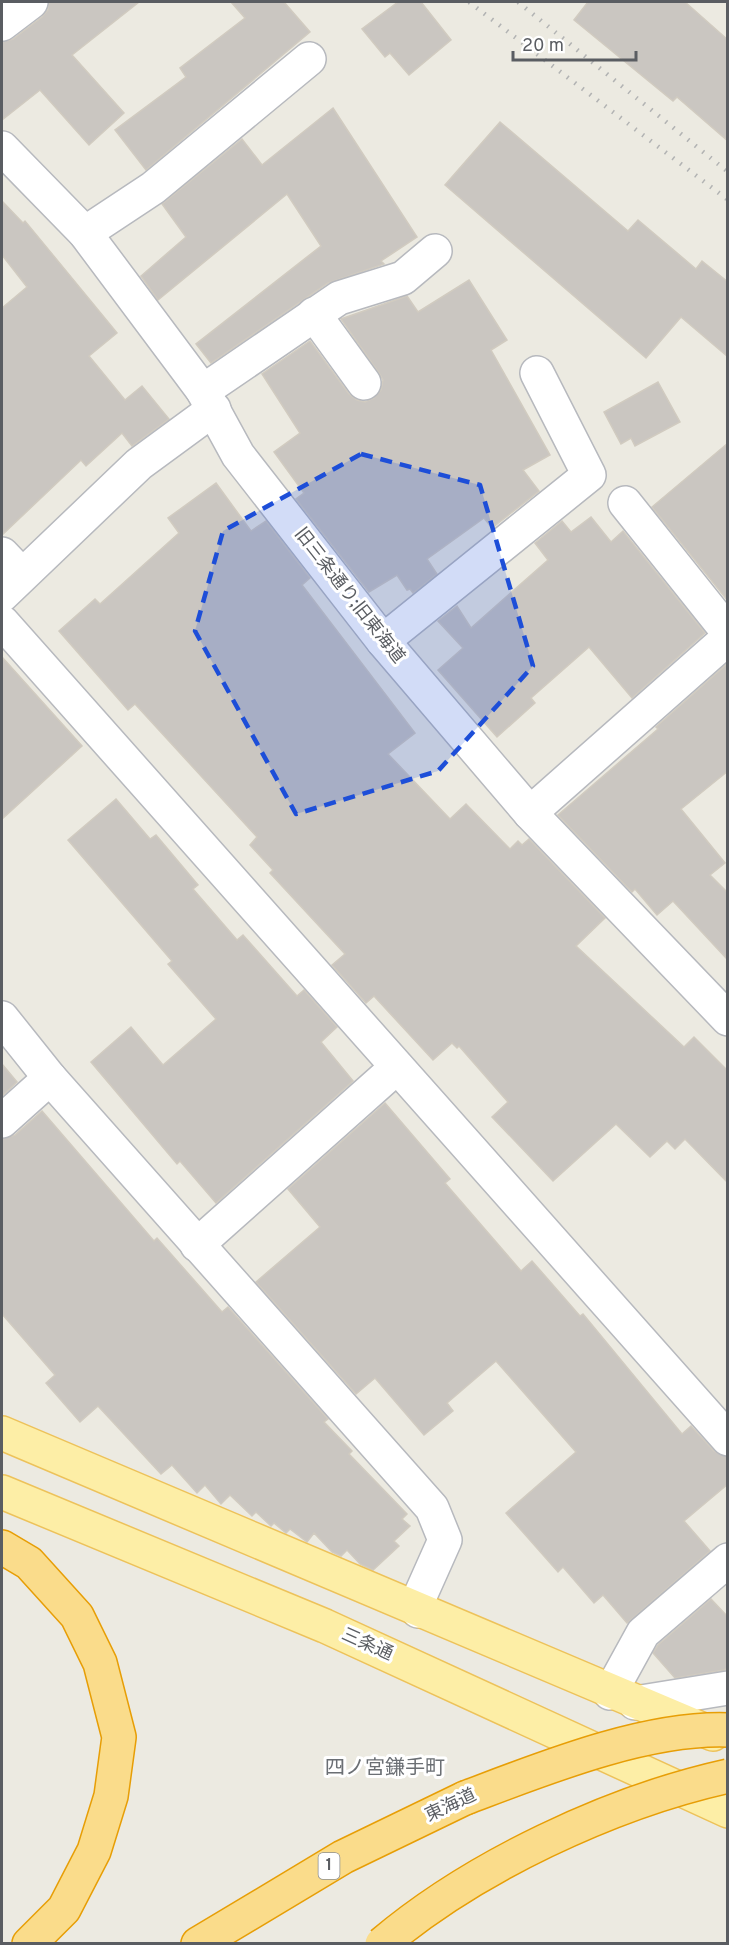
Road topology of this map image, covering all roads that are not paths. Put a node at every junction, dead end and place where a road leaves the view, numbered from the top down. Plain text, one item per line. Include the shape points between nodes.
1 (31, 2) edge
2 (2, 24) edge
3 (309, 59) dead end
4 (2, 148) edge
5 (85, 232) junction
6 (435, 250) dead end
7 (314, 314) junction
8 (537, 372) dead end
9 (364, 383) dead end
10 (209, 400) junction
11 (625, 503) dead end
12 (8, 574) edge
13 (2, 622) edge
14 (728, 632) edge
15 (728, 638) edge
16 (383, 641) junction
17 (530, 813) junction
18 (721, 1001) edge
19 (2, 1018) edge
20 (397, 1067) junction
21 (50, 1078) junction
22 (2, 1121) edge
23 (197, 1245) junction
24 (2, 1433) edge
25 (728, 1439) edge
26 (2, 1492) edge
27 (2, 1547) edge
28 (728, 1560) edge
29 (418, 1611) junction
30 (728, 1688) edge
31 (623, 1698) junction
32 (728, 1730) edge
33 (728, 1740) edge
34 (728, 1776) edge
35 (728, 1810) edge
36 (29, 1944) edge
37 (198, 1944) edge
38 (382, 1944) edge

1 - 2 street
3 - 5 street via 153,188
4 - 5 street, 旧三条通り;旧東海道
5 - 10 street, 旧三条通り;旧東海道
6 - 7 street via 403,278 339,298
7 - 9 street
7 - 10 street
8 - 16 street via 589,475
10 - 12 street via 139,465
10 - 16 street, 旧三条通り;旧東海道 via 238,455
11 - 14 street
13 - 20 street
15 - 17 street
16 - 17 street, 旧三条通り;旧東海道
17 - 18 street, 旧三条通り;旧東海道
19 - 21 street
20 - 23 street
20 - 25 street
21 - 22 street
21 - 23 street
23 - 29 street via 432,1508 446,1540 416,1605
24 - 29 main road
26 - 35 main road, 三条通 via 325,1626
27 - 36 highway via 29,1563 77,1616 100,1663 119,1737 111,1796 94,1851 64,1909
28 - 31 street via 643,1633
29 - 31 main road
30 - 31 street
31 - 33 main road
32 - 37 highway, 東海道 / 1, bridge via 645,1739 541,1769 465,1798 344,1857
34 - 38 highway, bridge via 598,1817 481,1874

